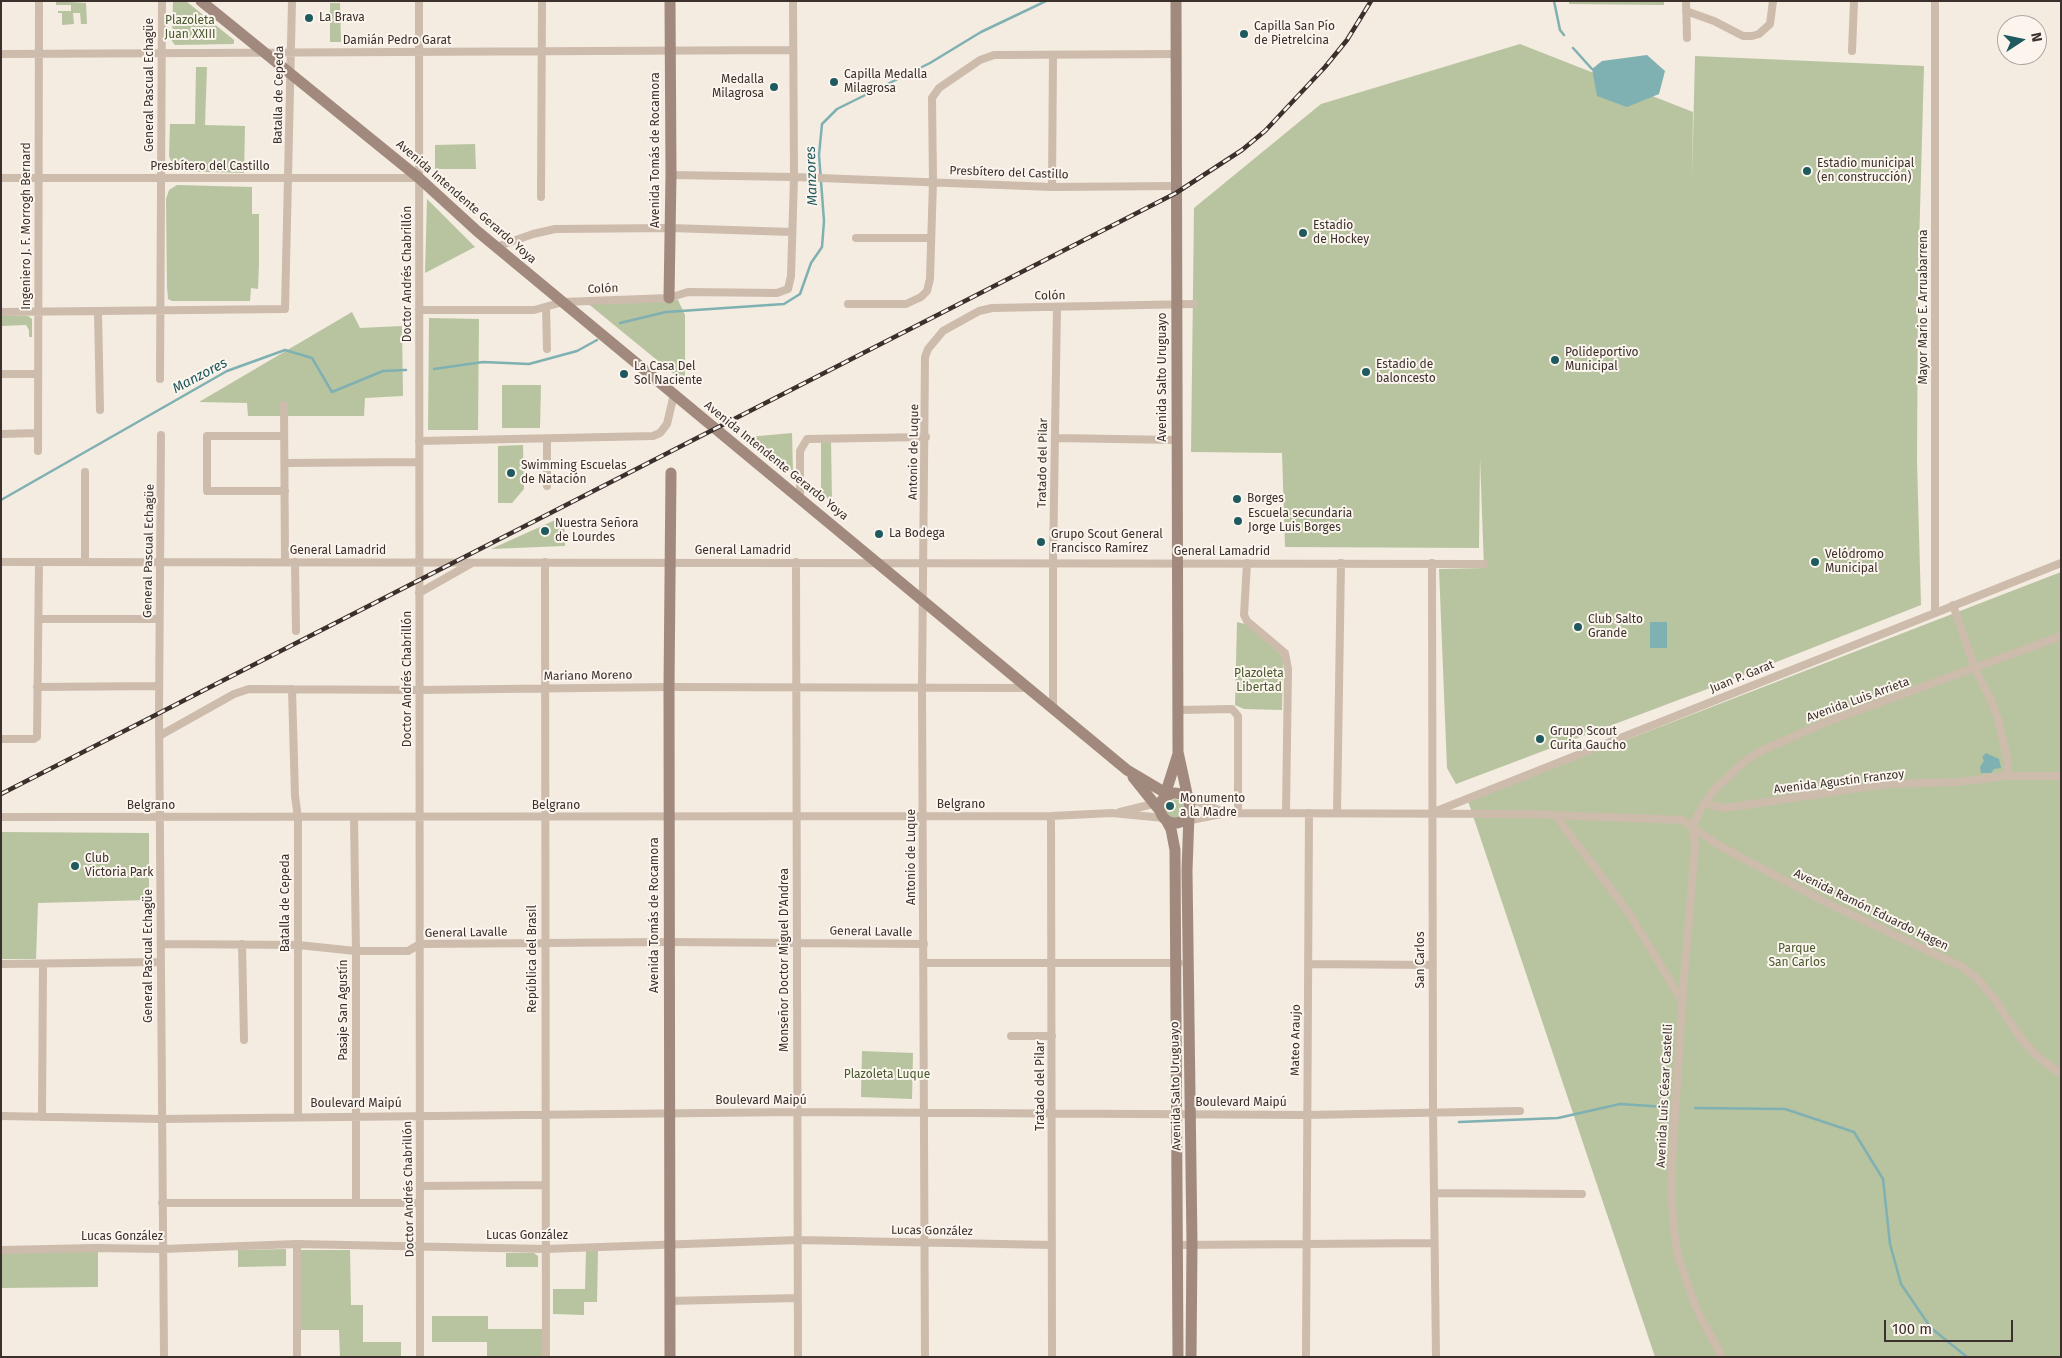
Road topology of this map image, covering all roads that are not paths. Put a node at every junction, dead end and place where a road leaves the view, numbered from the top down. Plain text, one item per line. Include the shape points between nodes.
1 (38, 1) edge
2 (162, 1) edge
3 (200, 1) edge
4 (292, 1) edge
5 (419, 1) edge
6 (542, 1) edge
7 (670, 1) edge
8 (793, 1) edge
9 (1176, 1) edge
10 (1686, 1) edge
11 (1773, 1) edge
12 (1854, 1) edge
13 (1935, 1) edge
14 (1686, 11) junction
15 (1687, 38) dead end
16 (670, 50) junction
17 (793, 50) junction
18 (542, 51) junction
19 (1852, 51) dead end
20 (263, 52) junction
21 (292, 52) junction
22 (419, 52) junction
23 (161, 53) junction
24 (1, 54) edge
25 (38, 54) junction
26 (1176, 54) junction
27 (1053, 56) junction
28 (292, 75) junction
29 (671, 175) junction
30 (794, 177) junction
31 (1, 178) edge
32 (38, 178) junction
33 (161, 178) junction
34 (289, 178) junction
35 (420, 178) junction
36 (932, 181) junction
37 (1176, 186) junction
38 (1052, 187) junction
39 (542, 197) dead end
40 (670, 228) junction
41 (792, 232) junction
42 (856, 238) dead end
43 (931, 238) junction
44 (496, 247) junction
45 (669, 298) junction
46 (563, 302) junction
47 (848, 304) dead end
48 (1194, 304) dead end
49 (1177, 305) junction
50 (546, 307) junction
51 (1057, 307) junction
52 (419, 310) junction
53 (160, 311) junction
54 (1, 312) edge
55 (98, 312) junction
56 (38, 313) junction
57 (547, 349) dead end
58 (925, 357) joint
59 (1, 374) edge
60 (38, 374) junction
61 (160, 379) dead end
62 (674, 394) junction
63 (284, 405) dead end
64 (100, 410) dead end
65 (38, 433) junction
66 (1, 434) edge
67 (161, 434) dead end
68 (284, 436) junction
69 (926, 437) junction
70 (1055, 438) junction
71 (547, 439) junction
72 (1177, 440) junction
73 (419, 441) junction
74 (38, 451) dead end
75 (419, 462) junction
76 (285, 463) junction
77 (85, 472) dead end
78 (671, 473) dead end
79 (547, 486) dead end
80 (285, 491) junction
81 (800, 498) junction
82 (1, 562) edge
83 (39, 562) junction
84 (85, 562) junction
85 (160, 562) junction
86 (285, 562) junction
87 (295, 562) junction
88 (419, 562) junction
89 (474, 562) junction
90 (546, 562) junction
91 (670, 562) junction
92 (796, 562) junction
93 (877, 562) junction
94 (923, 562) junction
95 (1053, 562) junction
96 (1247, 562) junction
97 (1177, 563) junction
98 (1341, 563) junction
99 (1432, 563) junction
100 (2061, 563) edge
101 (1484, 564) dead end
102 (419, 593) junction
103 (924, 601) junction
104 (1954, 605) junction
105 (1935, 612) junction
106 (39, 619) junction
107 (159, 619) junction
108 (296, 631) dead end
109 (2061, 636) edge
110 (1975, 669) junction
111 (159, 686) junction
112 (37, 687) junction
113 (669, 687) junction
114 (796, 687) junction
115 (922, 687) junction
116 (545, 688) junction
117 (1028, 688) junction
118 (292, 689) junction
119 (419, 690) junction
120 (1053, 709) junction
121 (1179, 710) junction
122 (160, 736) junction
123 (1, 739) edge
124 (1178, 752) junction
125 (2007, 776) junction
126 (2061, 776) edge
127 (1704, 803) junction
128 (1163, 805) junction
129 (1186, 809) junction
130 (1432, 812) junction
131 (1112, 813) junction
132 (1226, 813) junction
133 (1238, 813) junction
134 (1286, 813) junction
135 (1309, 813) junction
136 (1337, 813) junction
137 (1555, 815) junction
138 (924, 816) junction
139 (1051, 816) junction
140 (1, 817) edge
141 (159, 817) junction
142 (354, 817) junction
143 (544, 817) junction
144 (668, 817) junction
145 (796, 817) junction
146 (298, 818) junction
147 (420, 818) junction
148 (1692, 827) junction
149 (669, 942) junction
150 (797, 942) junction
151 (544, 943) junction
152 (161, 944) junction
153 (242, 944) junction
154 (420, 944) junction
155 (924, 944) junction
156 (298, 945) junction
157 (356, 951) junction
158 (160, 962) junction
159 (924, 963) junction
160 (1052, 963) junction
161 (1182, 963) junction
162 (1, 964) edge
163 (43, 964) junction
164 (1308, 964) junction
165 (1433, 965) junction
166 (1682, 1001) junction
167 (1011, 1036) dead end
168 (1052, 1036) junction
169 (244, 1040) dead end
170 (2061, 1074) edge
171 (1520, 1111) dead end
172 (796, 1112) junction
173 (924, 1112) junction
174 (1053, 1112) junction
175 (1433, 1112) junction
176 (545, 1113) junction
177 (668, 1113) junction
178 (1177, 1114) junction
179 (1190, 1114) junction
180 (1307, 1114) junction
181 (420, 1115) junction
182 (1, 1116) edge
183 (42, 1116) junction
184 (298, 1116) junction
185 (355, 1116) junction
186 (161, 1119) junction
187 (546, 1185) junction
188 (420, 1186) junction
189 (1434, 1193) junction
190 (1582, 1194) dead end
191 (162, 1203) junction
192 (356, 1203) junction
193 (420, 1203) junction
194 (798, 1240) junction
195 (925, 1242) junction
196 (297, 1244) junction
197 (1192, 1244) junction
198 (1434, 1244) junction
199 (668, 1245) junction
200 (1052, 1245) junction
201 (1178, 1245) junction
202 (1307, 1245) junction
203 (421, 1246) junction
204 (163, 1248) junction
205 (545, 1248) junction
206 (1, 1250) edge
207 (797, 1298) junction
208 (669, 1300) junction
209 (164, 1357) edge
210 (297, 1357) edge
211 (420, 1357) edge
212 (546, 1357) edge
213 (670, 1357) edge
214 (798, 1357) edge
215 (925, 1357) edge
216 (1052, 1357) edge
217 (1178, 1357) edge
218 (1191, 1357) edge
219 (1306, 1357) edge
220 (1436, 1357) edge
221 (1722, 1357) edge

1 - 25 street, Ingeniero J. F. Morrogh Bernard
2 - 23 street, General Pascual Echagüe
3 - 20 main road, Avenida Intendente Gerardo Yoya
4 - 21 street, Batalla de Cepeda
5 - 22 street, Doctor Andrés Chabrillón
6 - 18 street
7 - 16 main road, Avenida Tomás de Rocamora
8 - 17 street
9 - 26 main road, Avenida Salto Uruguayo
10 - 14 street
11 - 14 street via 1770,24 1752,36 1743,36
12 - 19 street
13 - 105 street, Mayor Mario E. Arruabarrena
14 - 15 street
16 - 17 street, Damián Pedro Garat
16 - 18 street, Damián Pedro Garat
16 - 29 main road, Avenida Tomás de Rocamora
17 - 30 street
18 - 22 street, Damián Pedro Garat
18 - 39 street
20 - 21 street, Damián Pedro Garat
20 - 23 street, Damián Pedro Garat
20 - 28 main road, Avenida Intendente Gerardo Yoya
21 - 22 street, Damián Pedro Garat
21 - 28 street, Batalla de Cepeda
22 - 35 street, Doctor Andrés Chabrillón
23 - 25 street, Damián Pedro Garat
23 - 33 street, General Pascual Echagüe
24 - 25 street, Damián Pedro Garat
25 - 32 street, Ingeniero J. F. Morrogh Bernard
26 - 27 street
26 - 37 main road, Avenida Salto Uruguayo
27 - 36 street via 994,56 980,60 940,88 932,98
27 - 38 street
28 - 34 street, Batalla de Cepeda
28 - 35 main road, Avenida Intendente Gerardo Yoya
29 - 30 street
29 - 40 main road, Avenida Tomás de Rocamora
30 - 36 street, Presbítero del Castillo
30 - 41 street
31 - 32 street, Presbítero del Castillo
32 - 33 street, Presbítero del Castillo
32 - 56 street, Ingeniero J. F. Morrogh Bernard
33 - 34 street, Presbítero del Castillo
33 - 53 street, General Pascual Echagüe
34 - 35 street, Presbítero del Castillo
34 - 53 street, Batalla de Cepeda via 285,309
35 - 44 main road, Avenida Intendente Gerardo Yoya
35 - 52 street, Doctor Andrés Chabrillón
36 - 38 street, Presbítero del Castillo
36 - 43 street
37 - 38 street, Presbítero del Castillo
37 - 49 main road, Avenida Salto Uruguayo
40 - 41 street
40 - 44 street via 555,229
40 - 45 main road, Avenida Tomás de Rocamora
41 - 45 street, Colón via 788,289 777,293 688,292
42 - 43 street
43 - 47 street via 930,279 927,291 920,297 906,304
44 - 46 main road, Avenida Intendente Gerardo Yoya
45 - 46 street, Colón
46 - 50 street, Colón
46 - 62 main road, Avenida Intendente Gerardo Yoya
48 - 49 street, Colón
49 - 51 street, Colón
49 - 72 main road, Avenida Salto Uruguayo
50 - 52 street, Colón via 534,310
50 - 57 street
51 - 58 street, Colón via 979,311 943,331
51 - 70 street, Tratado del Pilar
52 - 73 street, Doctor Andrés Chabrillón
53 - 55 street
53 - 61 street, General Pascual Echagüe
54 - 56 street
55 - 56 street
55 - 64 street
56 - 60 street, Ingeniero J. F. Morrogh Bernard
58 - 69 street, Antonio de Luque
59 - 60 street
60 - 65 street, Ingeniero J. F. Morrogh Bernard
62 - 71 street via 667,424 653,436
62 - 81 main road, Avenida Intendente Gerardo Yoya
63 - 68 street
65 - 66 street
65 - 74 street, Ingeniero J. F. Morrogh Bernard
67 - 85 street, General Pascual Echagüe
68 - 76 street
68 - 80 street via 207,436 207,491
69 - 81 street via 807,439 800,451
69 - 94 street, Antonio de Luque
70 - 72 street
70 - 95 street, Tratado del Pilar
71 - 73 street
71 - 79 street
72 - 97 main road, Avenida Salto Uruguayo
73 - 75 street, Doctor Andrés Chabrillón
75 - 76 street
75 - 88 street, Doctor Andrés Chabrillón
76 - 80 street
77 - 84 street
78 - 91 main road, Avenida Tomás de Rocamora
80 - 86 street
81 - 93 main road, Avenida Intendente Gerardo Yoya
82 - 83 street, General Lamadrid
83 - 84 street, General Lamadrid
83 - 106 street
84 - 85 street, General Lamadrid
85 - 86 street, General Lamadrid
85 - 107 street, General Pascual Echagüe
86 - 87 street, General Lamadrid
87 - 88 street, General Lamadrid
87 - 108 street
88 - 89 street, General Lamadrid
88 - 102 street, Doctor Andrés Chabrillón
89 - 90 street, General Lamadrid
89 - 102 street
90 - 91 street, General Lamadrid
90 - 116 street, República del Brasil
91 - 92 street, General Lamadrid
91 - 113 main road, Avenida Tomás de Rocamora
92 - 93 street, General Lamadrid
92 - 114 street, Monseñor Doctor Miguel D'Andrea
93 - 94 street, General Lamadrid
93 - 103 main road, Avenida Intendente Gerardo Yoya
94 - 95 street, General Lamadrid
94 - 103 street, Antonio de Luque
95 - 97 street, General Lamadrid
95 - 120 street, Tratado del Pilar
96 - 97 street, General Lamadrid
96 - 98 street, General Lamadrid
96 - 134 street via 1244,616 1284,654 1288,669
97 - 121 main road, Avenida Salto Uruguayo
98 - 99 street, General Lamadrid
98 - 136 street
99 - 101 street, General Lamadrid
99 - 130 street, San Carlos
100 - 104 street, Juan P. Garat
102 - 119 street, Doctor Andrés Chabrillón
103 - 115 street, Antonio de Luque
103 - 117 main road, Avenida Intendente Gerardo Yoya
104 - 105 street, Juan P. Garat
104 - 110 street
105 - 130 street, Juan P. Garat
106 - 107 street
106 - 112 street
107 - 111 street, General Pascual Echagüe
109 - 110 street, Avenida Luis Arrieta
110 - 125 street via 1998,719 2008,762
110 - 127 street, Avenida Luis Arrieta via 1824,723 1761,751 1745,761
111 - 112 street
111 - 122 street, General Pascual Echagüe
112 - 123 street via 36,739
113 - 114 street, Mariano Moreno
113 - 116 street, Mariano Moreno
113 - 144 main road, Avenida Tomás de Rocamora
114 - 115 street, Mariano Moreno
114 - 145 street, Monseñor Doctor Miguel D'Andrea
115 - 117 street, Mariano Moreno
115 - 138 street, Antonio de Luque
116 - 119 street, Mariano Moreno
116 - 143 street, República del Brasil
117 - 120 main road, Avenida Intendente Gerardo Yoya
118 - 119 street, Mariano Moreno
118 - 122 street, Mariano Moreno via 249,689 234,694
118 - 146 street, Batalla de Cepeda
119 - 147 street, Doctor Andrés Chabrillón
120 - 128 main road, Avenida Intendente Gerardo Yoya via 1127,770
121 - 124 main road, Avenida Salto Uruguayo
121 - 133 street via 1232,709 1238,716
122 - 141 street, General Pascual Echagüe
124 - 128 main road, Avenida Salto Uruguayo
124 - 129 main road, Avenida Salto Uruguayo
125 - 126 street, Avenida Agustín Franzoy
125 - 127 street, Avenida Agustín Franzoy via 1958,782 1887,784 1732,808
127 - 148 street, Avenida Luis Arrieta
128 - 129 main road via 1174,793
128 - 129 main road via 1172,823
128 - 131 street, Belgrano
128 - 131 street, Belgrano
128 - 161 main road, Avenida Salto Uruguayo via 1175,850
129 - 132 street
129 - 132 street
129 - 161 main road, Avenida Salto Uruguayo
130 - 136 street
130 - 137 street, Avenida Ramón Eduardo Hagen
130 - 165 street, San Carlos
131 - 139 street, Belgrano
132 - 133 street
133 - 134 street
134 - 135 street
135 - 136 street
135 - 164 street, Mateo Araujo
137 - 148 street, Avenida Ramón Eduardo Hagen via 1682,820
137 - 166 street via 1629,913
138 - 139 street, Belgrano
138 - 145 street, Belgrano
138 - 155 street, Antonio de Luque
139 - 160 street, Tratado del Pilar
140 - 141 street, Belgrano
141 - 146 street, Belgrano
141 - 152 street, General Pascual Echagüe
142 - 146 street, Belgrano
142 - 147 street, Belgrano
142 - 157 street, Pasaje San Agustín
143 - 144 street, Belgrano
143 - 147 street, Belgrano
143 - 151 street, República del Brasil
144 - 145 street, Belgrano
144 - 149 main road, Avenida Tomás de Rocamora
145 - 150 street, Monseñor Doctor Miguel D'Andrea
146 - 156 street, Batalla de Cepeda
147 - 154 street, Doctor Andrés Chabrillón
148 - 166 street, Avenida Luis César Castelli via 1695,846
148 - 170 street, Avenida Ramón Eduardo Hagen via 1720,846 1823,901 1962,967 1977,978 2019,1036
149 - 150 street, General Lavalle
149 - 151 street, General Lavalle
149 - 177 main road, Avenida Tomás de Rocamora
150 - 155 street, General Lavalle
150 - 172 street, Monseñor Doctor Miguel D'Andrea
151 - 154 street, General Lavalle
151 - 176 street, República del Brasil
152 - 153 street, General Lavalle
152 - 158 street, General Pascual Echagüe
153 - 156 street, General Lavalle
153 - 169 street
154 - 157 street, General Lavalle via 408,951
154 - 181 street, Doctor Andrés Chabrillón
155 - 159 street, Antonio de Luque
156 - 157 street, General Lavalle
156 - 184 street, Batalla de Cepeda
157 - 185 street, Pasaje San Agustín
158 - 163 street
158 - 186 street, General Pascual Echagüe
159 - 160 street
159 - 173 street, Antonio de Luque
160 - 161 street
160 - 168 street, Tratado del Pilar
161 - 178 main road, Avenida Salto Uruguayo
161 - 179 main road, Avenida Salto Uruguayo
162 - 163 street
163 - 183 street
164 - 165 street
164 - 180 street, Mateo Araujo
165 - 175 street, San Carlos
166 - 221 street, Avenida Luis César Castelli via 1672,1160 1674,1231 1678,1256 1696,1308
167 - 168 street
168 - 174 street, Tratado del Pilar
171 - 175 street, Boulevard Maipú
172 - 173 street, Boulevard Maipú
172 - 177 street, Boulevard Maipú
172 - 194 street, Monseñor Doctor Miguel D'Andrea
173 - 174 street, Boulevard Maipú
173 - 195 street, Antonio de Luque
174 - 178 street, Boulevard Maipú
174 - 200 street, Tratado del Pilar
175 - 180 street, Boulevard Maipú
175 - 189 street, San Carlos
176 - 177 street, Boulevard Maipú
176 - 181 street, Boulevard Maipú
176 - 187 street, República del Brasil
177 - 199 main road, Avenida Tomás de Rocamora
178 - 179 street, Boulevard Maipú
178 - 201 main road, Avenida Salto Uruguayo
179 - 180 street, Boulevard Maipú
179 - 197 main road, Avenida Salto Uruguayo
180 - 202 street, Mateo Araujo
181 - 185 street, Boulevard Maipú
181 - 188 street, Doctor Andrés Chabrillón
182 - 183 street, Boulevard Maipú
183 - 186 street, Boulevard Maipú
184 - 185 street, Boulevard Maipú
184 - 186 street, Boulevard Maipú
185 - 192 street, Pasaje San Agustín
186 - 191 street, General Pascual Echagüe
187 - 188 street
187 - 205 street, República del Brasil
188 - 193 street, Doctor Andrés Chabrillón
189 - 190 street
189 - 198 street, San Carlos
191 - 192 street
191 - 204 street, General Pascual Echagüe
192 - 193 street
193 - 203 street, Doctor Andrés Chabrillón
194 - 195 street, Lucas González
194 - 199 street, Lucas González
194 - 207 street, Monseñor Doctor Miguel D'Andrea
195 - 200 street, Lucas González
195 - 215 street, Antonio de Luque
196 - 203 street, Lucas González
196 - 204 street, Lucas González
196 - 210 street
197 - 201 street
197 - 202 street
197 - 218 main road, Avenida Salto Uruguayo
198 - 202 street
198 - 220 street, San Carlos
199 - 205 street, Lucas González
199 - 208 main road, Avenida Tomás de Rocamora
200 - 216 street, Tratado del Pilar
201 - 217 main road, Avenida Salto Uruguayo
202 - 219 street, Mateo Araujo
203 - 205 street, Lucas González
203 - 211 street, Doctor Andrés Chabrillón
204 - 206 street, Lucas González
204 - 209 street, General Pascual Echagüe
205 - 212 street, República del Brasil
207 - 208 street
207 - 214 street, Monseñor Doctor Miguel D'Andrea
208 - 213 main road, Avenida Tomás de Rocamora

